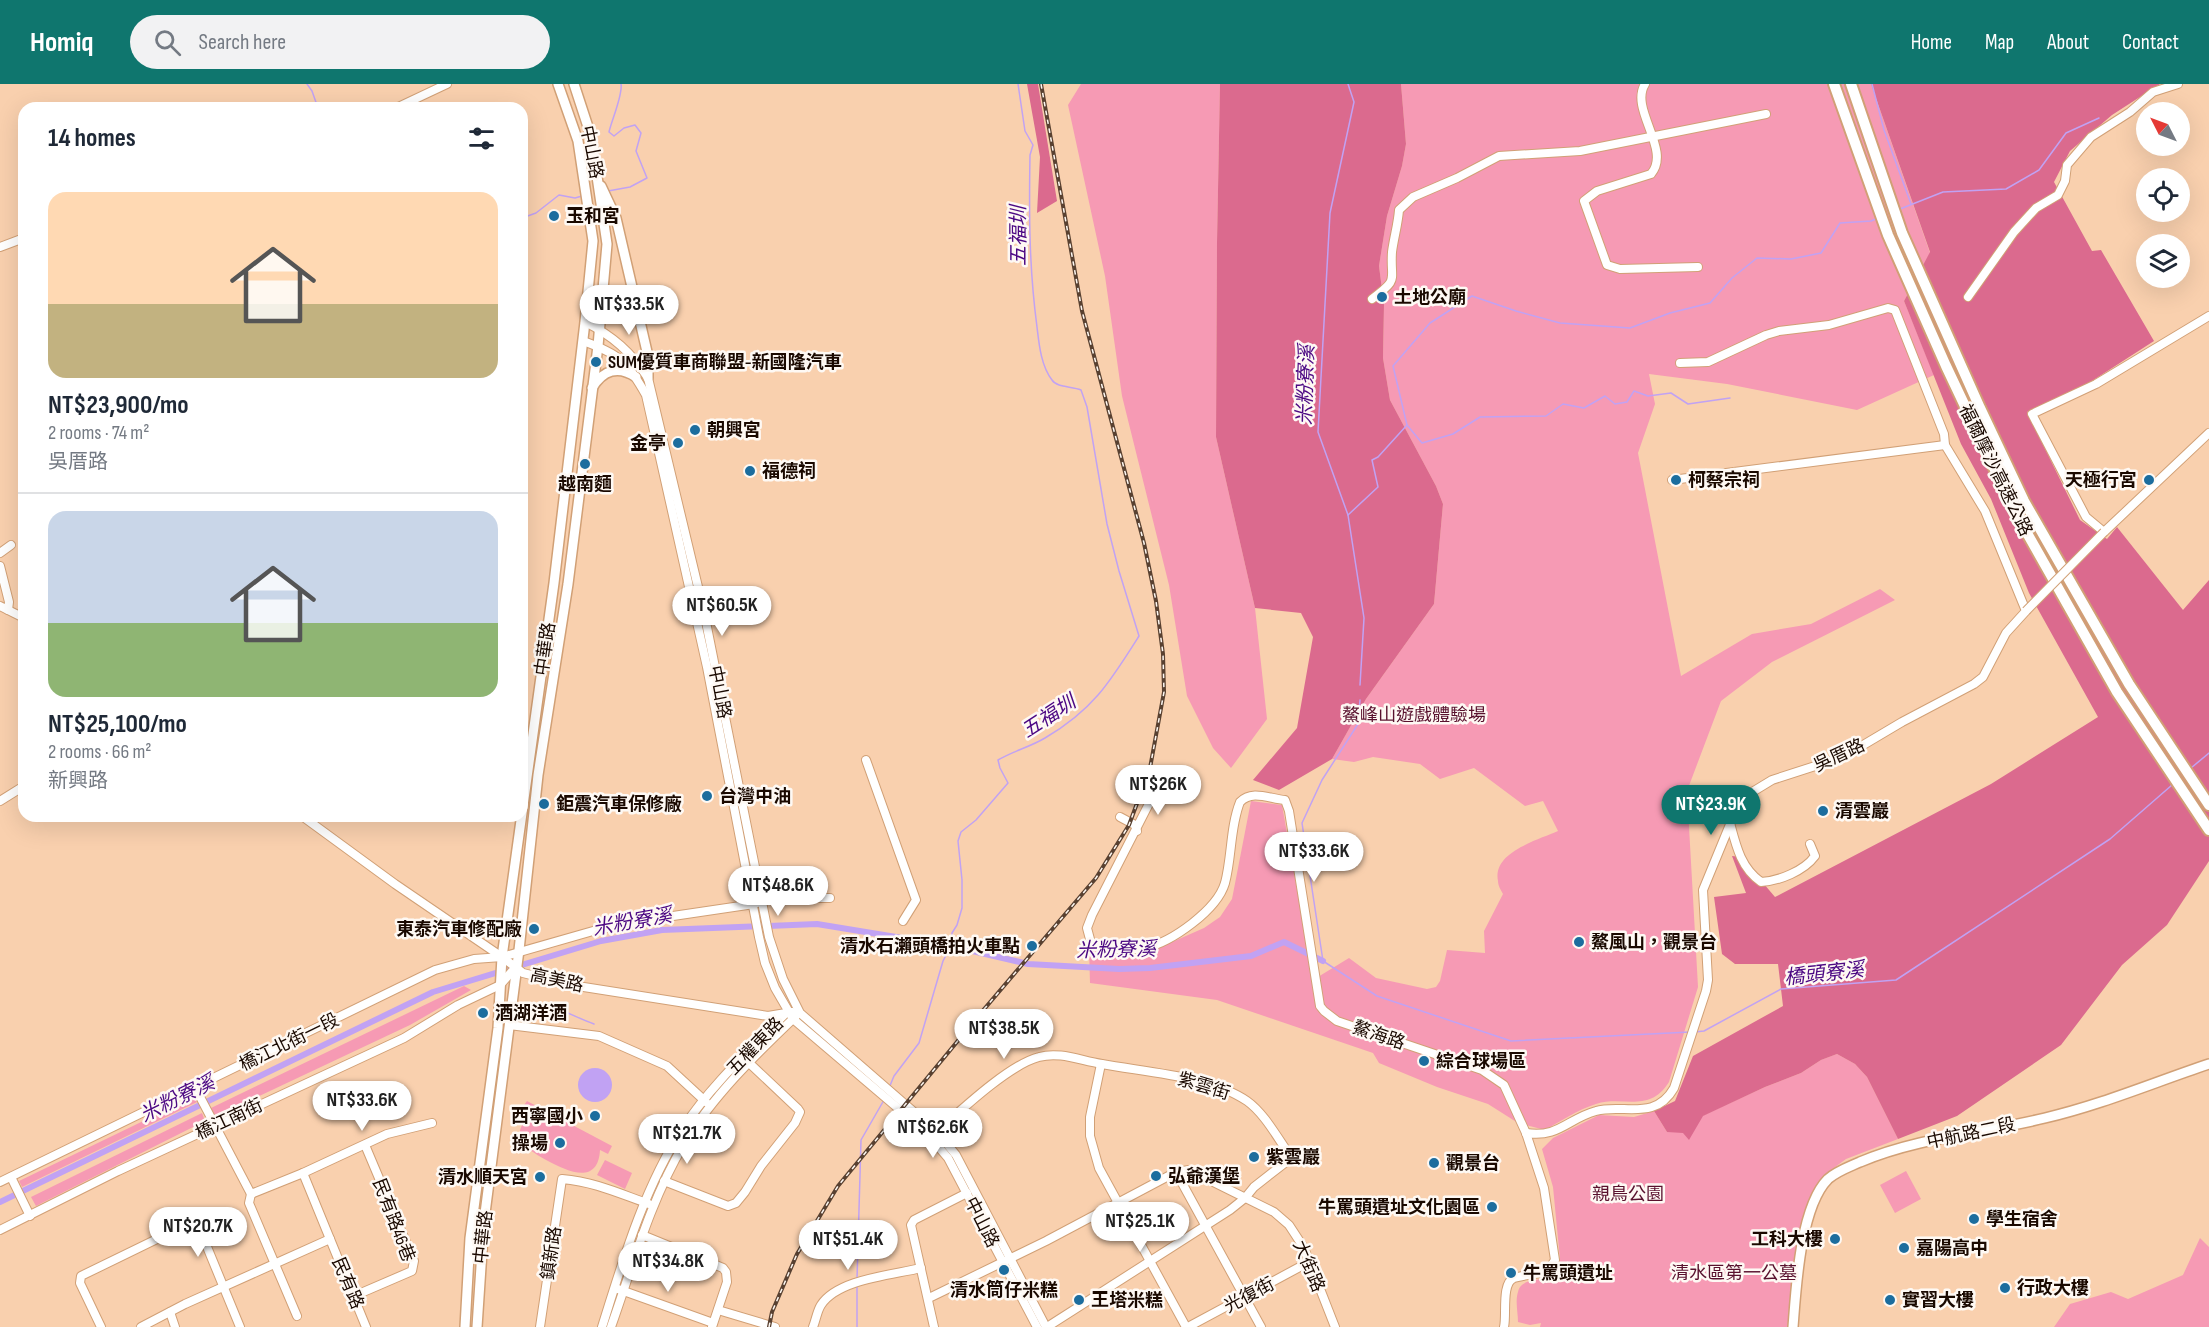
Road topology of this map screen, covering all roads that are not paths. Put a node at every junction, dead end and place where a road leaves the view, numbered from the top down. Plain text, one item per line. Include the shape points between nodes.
1 (447, 84) edge
2 (558, 84) edge
3 (574, 84) edge
4 (1645, 84) edge
5 (1834, 84) edge
6 (1851, 84) edge
7 (2178, 84) edge
8 (409, 102) edge
9 (1766, 114) dead end
10 (1653, 137) junction
11 (597, 177) junction
12 (18, 240) edge
13 (0, 247) edge
14 (1698, 267) dead end
15 (1968, 297) dead end
16 (1372, 299) dead end
17 (2209, 316) edge
18 (585, 322) junction
19 (600, 329) junction
20 (582, 341) junction
21 (598, 346) junction
22 (1680, 363) dead end
23 (636, 377) junction
24 (648, 378) junction
25 (591, 390) junction
26 (2209, 433) edge
27 (1945, 445) junction
28 (1672, 480) dead end
29 (2104, 532) junction
30 (11, 545) dead end
31 (0, 553) edge
32 (0, 566) edge
33 (554, 583) junction
34 (568, 584) junction
35 (4, 608) edge
36 (2026, 610) junction
37 (18, 615) edge
38 (866, 760) dead end
39 (528, 774) edge
40 (18, 790) edge
41 (735, 790) junction
42 (1156, 790) dead end
43 (0, 801) edge
44 (2209, 805) edge
45 (1120, 817) dead end
46 (310, 822) edge
47 (521, 822) edge
48 (1730, 823) junction
49 (2209, 830) edge
50 (1137, 831) junction
51 (1810, 844) dead end
52 (831, 898) dead end
53 (758, 903) junction
54 (903, 921) dead end
55 (519, 950) junction
56 (503, 957) junction
57 (519, 970) junction
58 (500, 985) junction
59 (788, 1011) junction
60 (800, 1013) junction
61 (793, 1019) junction
62 (509, 1025) junction
63 (743, 1057) junction
64 (750, 1063) junction
65 (1101, 1064) junction
66 (2209, 1064) edge
67 (196, 1092) junction
68 (707, 1103) junction
69 (432, 1123) dead end
70 (214, 1126) junction
71 (1526, 1133) junction
72 (934, 1134) junction
73 (365, 1145) junction
74 (1176, 1172) junction
75 (303, 1173) junction
76 (13, 1180) junction
77 (664, 1181) junction
78 (0, 1182) edge
79 (967, 1193) junction
80 (251, 1194) junction
81 (1245, 1198) junction
82 (1117, 1203) junction
83 (649, 1204) junction
84 (30, 1216) junction
85 (1206, 1226) junction
86 (0, 1230) edge
87 (642, 1235) junction
88 (330, 1239) junction
89 (1007, 1261) junction
90 (1151, 1262) junction
91 (1309, 1262) junction
92 (275, 1263) junction
93 (921, 1268) junction
94 (224, 1287) junction
95 (619, 1289) junction
96 (354, 1296) junction
97 (1245, 1297) junction
98 (929, 1298) junction
99 (718, 1310) junction
100 (170, 1312) junction
101 (297, 1316) dead end
102 (712, 1325) edge
103 (101, 1327) edge
104 (141, 1327) edge
105 (175, 1327) edge
106 (240, 1327) edge
107 (366, 1327) edge
108 (465, 1327) edge
109 (477, 1327) edge
110 (540, 1327) edge
111 (602, 1327) edge
112 (611, 1327) edge
113 (775, 1327) edge
114 (813, 1327) edge
115 (934, 1327) edge
116 (1037, 1327) edge
117 (1047, 1327) edge
118 (1187, 1327) edge
119 (1261, 1327) edge
120 (1335, 1327) edge
121 (1504, 1327) edge
122 (1793, 1327) edge

1 - 8 street
2 - 18 main road, 中山路 via 578,141 592,233
3 - 11 main road, 中山路 via 591,136
4 - 10 street via 1642,104
5 - 49 highway, 福爾摩沙高速公路 via 1888,235 2014,510 2117,692
6 - 44 highway, 福爾摩沙高速公路 via 1902,233 2024,501 2129,684
7 - 15 street via 2153,92 2091,137 2067,165 2058,195 2036,208 2014,232
9 - 10 street
10 - 14 street via 1658,163 1651,174 1597,191 1584,201 1607,265 1620,269
10 - 16 street via 1580,151 1499,156 1413,197 1399,210 1392,252 1394,276 1387,288
11 - 19 main road, 中山路 via 607,244
11 - 24 main road via 616,218 648,356
12 - 13 street
17 - 29 street via 2096,384 2032,414 2086,516
18 - 19 street, 中山路
18 - 20 main road, 中山路
19 - 21 main road, 中山路
19 - 24 street, 中山路 via 633,356
20 - 21 street, 中山路
20 - 33 main road, 中華路
21 - 23 street, 中山路 via 623,360
21 - 25 main road, 中華路
22 - 27 street via 1708,362 1779,331 1829,325 1891,308 1899,315
23 - 25 main road via 624,370 610,371
23 - 41 street, 中山路 via 646,395
24 - 41 street, 中山路 via 704,612
25 - 34 main road, 中華路
26 - 29 street, 吳厝路
27 - 28 street
27 - 36 street via 1985,511
29 - 36 street, 吳厝路, bridge
30 - 31 street
32 - 35 street via 9,602
33 - 34 main road
33 - 39 main road, 中華路
34 - 55 main road, 中華路 via 538,775
35 - 37 street
36 - 48 street, 吳厝路 via 2006,633 1983,677 1974,684 1843,757 1772,780 1743,799
38 - 54 street via 916,900
40 - 43 street
41 - 53 street, 中山路
42 - 50 street
45 - 50 street via 1135,825
46 - 56 street, 高美路
47 - 56 main road, 中華路
48 - 51 street via 1743,863 1761,882 1773,881 1809,864 1815,856
48 - 71 street, 吳厝路 via 1703,890 1706,991 1669,1097 1652,1107 1631,1111 1599,1110 1547,1134
50 - 71 street, 鰲海路 via 1092,915 1087,928 1089,940 1097,946 1144,948 1197,920 1214,904 1225,884 1240,802 1255,795 1285,800 1320,1006 1337,1021 1482,1070 1498,1079
52 - 53 street via 772,898
53 - 55 street, 橋江北街一段 via 600,929
53 - 59 street, 中山路 via 765,963
53 - 60 street, 中山路 via 783,979
55 - 56 street, 橋江北街一段
55 - 57 main road, 中華路
56 - 57 street, 高美路
56 - 58 main road, 中華路
56 - 67 street, 橋江北街一段 via 474,959 435,970
57 - 58 street, 橋江南街
57 - 59 street, 高美路 via 571,985 768,1016
57 - 62 main road, 中華路
58 - 70 street, 橋江南街 via 404,1038
58 - 108 main road, 中華路 via 498,1028 470,1238
59 - 60 street, 五權東路
59 - 61 street, 中山路
59 - 63 street, 五權東路
60 - 61 street, 五權東路
60 - 72 street, 中山路
61 - 64 street, 五權東路
61 - 72 street, 中山路
62 - 68 street via 599,1036 667,1066
62 - 109 main road, 中華路 via 484,1221
63 - 64 street
63 - 68 street, 五權東路
64 - 68 street, 五權東路
64 - 77 street via 800,1112 745,1192 728,1206
65 - 72 street via 1062,1055 1040,1056 1020,1064
65 - 81 street, 紫雲街 via 1184,1078 1228,1090 1248,1101 1289,1154 1286,1162
65 - 82 street via 1090,1136 1099,1168
66 - 122 main road, 中航路二段 via 2066,1113 1904,1147 1839,1171 1822,1187 1813,1205 1802,1244
67 - 70 street
67 - 76 street, 橋江北街一段
68 - 77 street, 五權東路
68 - 83 street, 五權東路 via 669,1150
69 - 73 street via 387,1134
70 - 80 street
70 - 84 street, 橋江南街
71 - 121 street, 鰲海路 via 1544,1188 1555,1260 1547,1272 1509,1281
72 - 79 street, 中山路
72 - 89 street, 中山路 via 956,1155
73 - 75 street
73 - 96 street, 民有路46巷 via 414,1267
74 - 81 street, 大街路 via 1195,1171
74 - 82 street
74 - 85 street
75 - 80 street
75 - 88 street, 民有路
76 - 78 street, 橋江北街一段
76 - 84 street
77 - 83 street, 五權東路
79 - 89 street, 中山路
79 - 93 street via 911,1225
80 - 92 street via 249,1203
81 - 85 street
81 - 91 street, 大街路 via 1274,1212 1289,1225
82 - 89 street
82 - 90 street
83 - 87 street, 五權東路
83 - 95 street, 五權東路 via 626,1252
83 - 110 street, 鎮新路 via 605,1187 562,1179
84 - 86 street, 橋江南街
85 - 90 street
85 - 97 street
87 - 95 street, 五權東路
87 - 99 street via 723,1268 727,1282
88 - 92 street, 民有路
88 - 96 street, 民有路
89 - 98 street
89 - 116 street, 中山路
89 - 117 street, 中山路
90 - 117 street
90 - 118 street
91 - 97 street, 光復街
91 - 120 street, 大街路
92 - 94 street, 民有路
92 - 101 street
93 - 98 street
93 - 114 street via 851,1284 835,1292 822,1304
94 - 100 street, 民有路
94 - 103 street via 196,1220 81,1276 80,1283
94 - 106 street
95 - 102 street
95 - 111 street, 五權東路
95 - 112 street, 五權東路
96 - 107 street, 民有路
97 - 118 street, 光復街
97 - 119 street
98 - 115 street
99 - 102 street
99 - 113 street
100 - 104 street, 民有路
100 - 105 street

